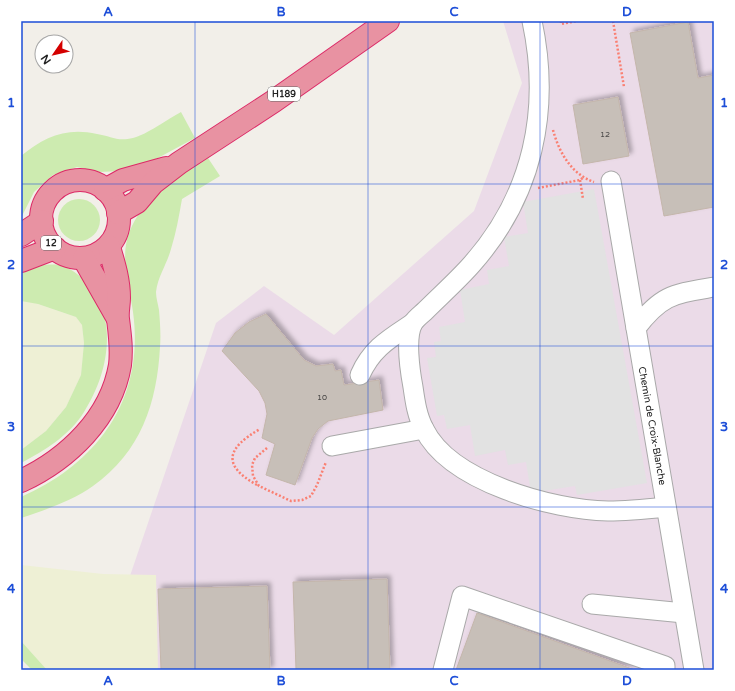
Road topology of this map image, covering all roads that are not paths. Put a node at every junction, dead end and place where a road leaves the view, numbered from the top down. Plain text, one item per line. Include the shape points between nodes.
1 (388, 21) edge
2 (532, 21) edge
3 (178, 163) junction
4 (611, 181) road end
5 (105, 190) junction
6 (118, 213) junction
7 (42, 221) junction
8 (21, 235) edge
9 (109, 247) junction
10 (55, 248) junction
11 (84, 259) junction
12 (21, 261) edge
13 (714, 287) edge
14 (118, 318) junction
15 (413, 323) junction
16 (636, 328) junction
17 (360, 375) dead end
18 (424, 429) junction
19 (332, 446) road end
20 (21, 481) edge
21 (666, 507) junction
22 (592, 604) dead end
23 (684, 613) junction
24 (443, 670) edge
25 (665, 670) edge
26 (694, 670) edge

1 - 3 highway, H189 via 274,101
2 - 15 street via 541,91 532,153 518,191 490,241 472,264
3 - 5 highway via 123,180
3 - 6 highway via 153,183 137,202
4 - 16 street, Chemin de Croix-Blanche
5 - 6 highway, 12
5 - 7 highway, 12 via 95,182 86,180 59,186 49,195 42,208
6 - 9 highway via 117,231
7 - 8 highway, 12
7 - 10 highway, 12 via 44,232
9 - 11 highway
9 - 14 highway via 117,278
10 - 11 highway, 12 via 64,255
10 - 12 highway, 12
11 - 14 highway
13 - 16 street via 669,297 656,304
14 - 20 highway via 121,336 120,364 112,392 95,422 72,450
15 - 17 street via 372,353
15 - 18 street via 409,368 417,412
16 - 21 street, Chemin de Croix-Blanche
18 - 19 street
18 - 21 street via 432,443 457,465 531,499 568,507 607,511
21 - 23 street, Chemin de Croix-Blanche
22 - 23 street
23 - 26 street, Chemin de Croix-Blanche
24 - 25 street via 462,596 665,666

